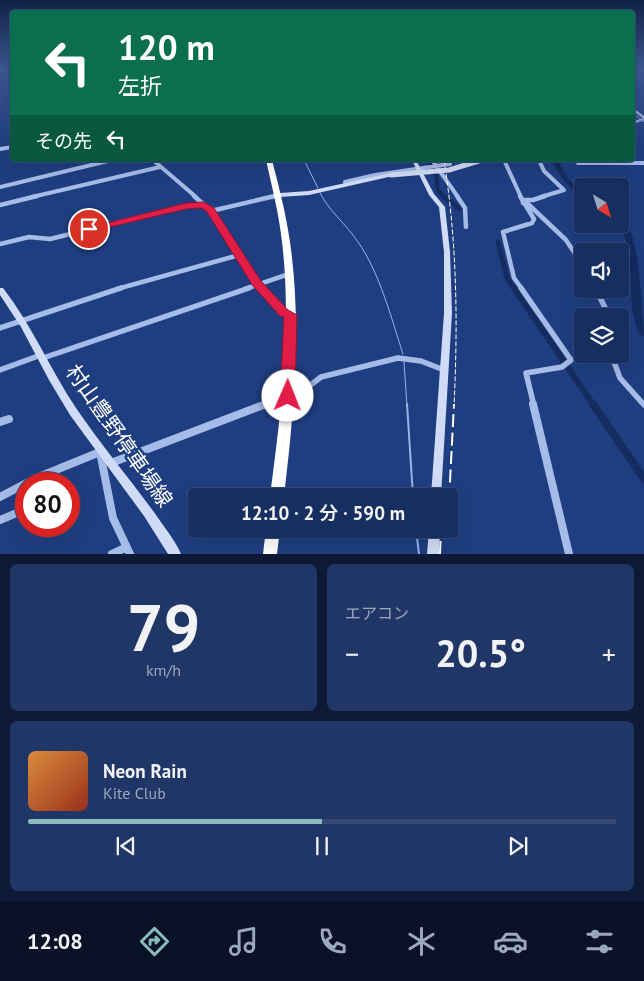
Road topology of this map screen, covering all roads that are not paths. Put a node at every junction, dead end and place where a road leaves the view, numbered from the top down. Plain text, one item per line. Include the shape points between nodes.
1 (104, 162) edge
2 (155, 162) edge
3 (270, 162) edge
4 (415, 162) edge
5 (432, 162) edge
6 (449, 162) edge
7 (475, 162) edge
8 (505, 162) edge
9 (541, 162) edge
10 (578, 163) dead end
11 (644, 163) edge
12 (433, 166) junction
13 (160, 167) junction
14 (418, 169) junction
15 (346, 184) junction
16 (0, 187) edge
17 (280, 195) junction
18 (523, 202) junction
19 (0, 205) edge
20 (204, 205) junction
21 (211, 210) junction
22 (466, 228) dead end
23 (0, 244) edge
24 (574, 251) edge
25 (240, 255) junction
26 (289, 274) junction
27 (257, 284) junction
28 (0, 290) edge
29 (290, 315) junction
30 (24, 321) junction
31 (0, 328) edge
32 (42, 357) junction
33 (614, 363) edge
34 (0, 370) edge
35 (444, 370) junction
36 (288, 396) junction
37 (644, 405) edge
38 (9, 419) dead end
39 (0, 422) edge
40 (100, 450) junction
41 (110, 463) junction
42 (278, 488) edge
43 (437, 488) edge
44 (0, 497) edge
45 (15, 514) edge
46 (0, 520) edge
47 (272, 538) edge
48 (434, 538) edge
49 (127, 550) edge
50 (112, 554) edge
51 (175, 554) edge
52 (270, 554) edge
53 (433, 554) edge
54 (569, 554) edge

1 - 16 street
2 - 13 street
3 - 17 highway
4 - 14 street
5 - 12 street
6 - 12 street
7 - 15 street, bridge via 449,170 390,175
8 - 18 street
9 - 18 street via 544,171 564,190
10 - 11 street
12 - 14 street
12 - 22 street via 465,208
13 - 19 street
13 - 20 street
14 - 15 street via 375,175
14 - 35 street via 442,207 445,227 448,313
15 - 17 street via 309,193
17 - 21 street
17 - 26 highway
18 - 24 street
18 - 54 street via 534,219 532,223 503,232 514,278 571,360 562,367 526,373
20 - 21 street
20 - 23 street via 186,206 50,239 29,237
21 - 25 street
25 - 27 street
25 - 30 street via 112,290
26 - 27 street
26 - 29 highway
27 - 29 street via 284,313
27 - 32 street
28 - 30 street, 村山豊野停車場線
29 - 36 highway
30 - 31 street
30 - 32 street, 村山豊野停車場線
32 - 34 street
32 - 40 street, 村山豊野停車場線 via 60,392
33 - 37 street via 620,378
35 - 36 street via 421,361 398,358 321,377
35 - 43 street
36 - 41 street
36 - 42 highway
38 - 39 street
40 - 41 street, 村山豊野停車場線
40 - 44 street
40 - 49 street via 109,507
41 - 51 street, 村山豊野停車場線 via 158,524
45 - 46 street
47 - 52 highway
48 - 53 street
49 - 50 street

